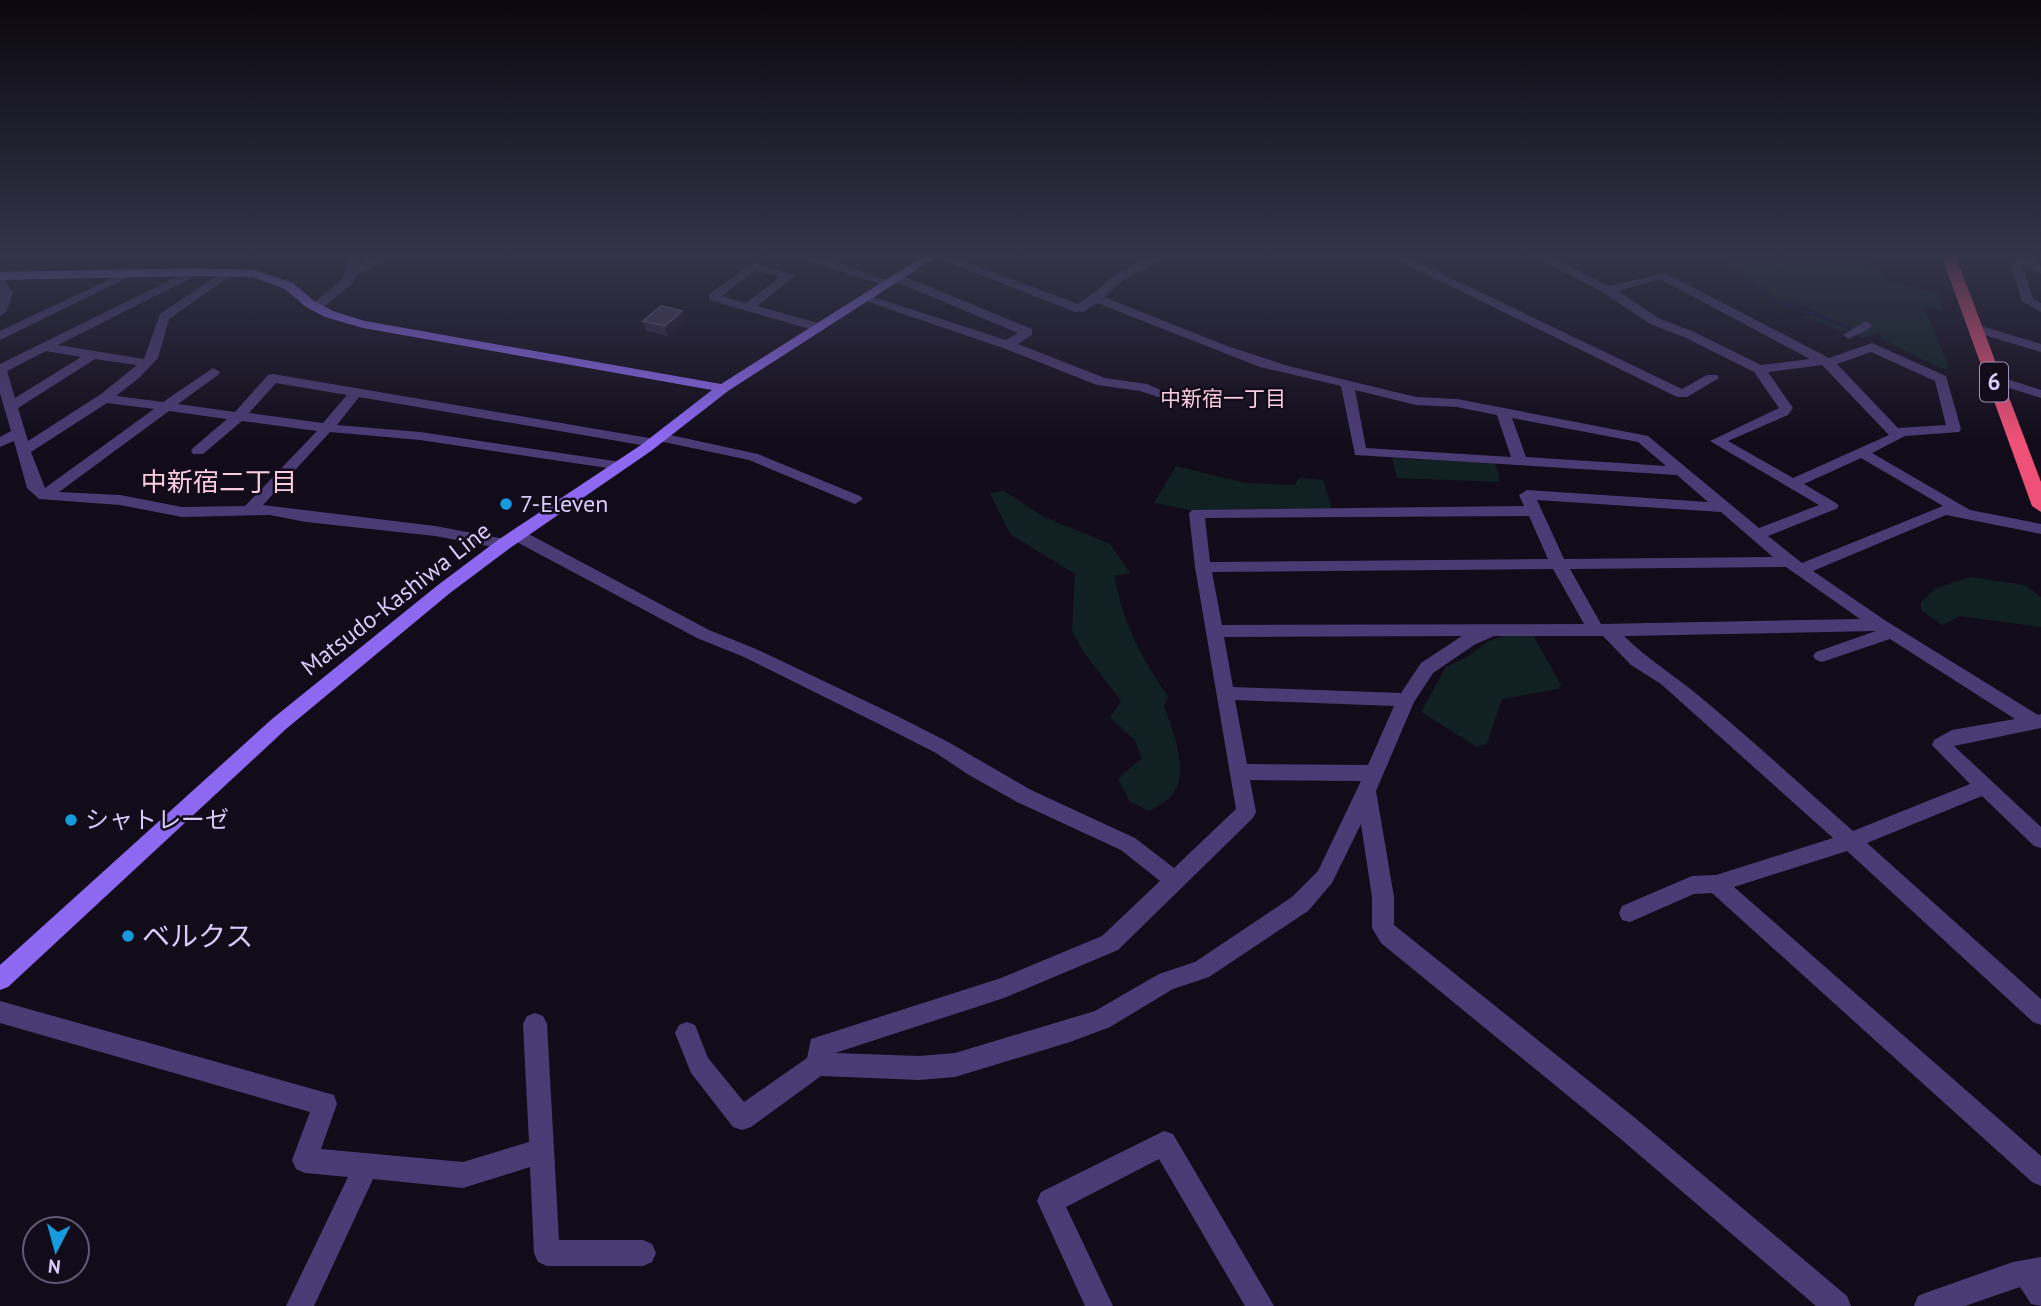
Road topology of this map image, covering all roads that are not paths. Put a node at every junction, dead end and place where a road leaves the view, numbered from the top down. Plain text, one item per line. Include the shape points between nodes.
1 (38, 318) edge
2 (104, 318) edge
3 (163, 318) edge
4 (342, 318) edge
5 (786, 318) edge
6 (831, 318) edge
7 (925, 318) edge
8 (991, 318) edge
9 (1151, 318) edge
10 (1524, 318) edge
11 (1649, 318) edge
12 (1742, 318) edge
13 (1971, 318) edge
14 (1866, 325) dead end
15 (817, 327) junction
16 (1975, 328) junction
17 (1849, 335) dead end
18 (0, 336) edge
19 (1008, 345) junction
20 (47, 347) junction
21 (2041, 348) edge
22 (94, 354) junction
23 (1826, 362) junction
24 (146, 363) junction
25 (0, 369) edge
26 (1759, 369) junction
27 (213, 372) dead end
28 (1712, 378) dead end
29 (1992, 378) junction
30 (1347, 383) junction
31 (723, 388) junction
32 (357, 391) junction
33 (2041, 394) edge
34 (1167, 396) dead end
35 (102, 398) junction
36 (6, 400) edge
37 (166, 408) junction
38 (1503, 412) junction
39 (238, 418) junction
40 (328, 428) junction
41 (1895, 432) junction
42 (18, 433) junction
43 (657, 440) junction
44 (0, 443) edge
45 (24, 450) junction
46 (198, 451) dead end
47 (1861, 453) junction
48 (1520, 462) junction
49 (621, 466) junction
50 (1681, 471) junction
51 (1794, 483) junction
52 (44, 496) junction
53 (855, 499) dead end
54 (2041, 506) edge
55 (1726, 508) junction
56 (251, 509) junction
57 (1534, 511) junction
58 (1969, 514) junction
59 (2041, 529) edge
60 (1756, 535) junction
61 (511, 539) junction
62 (1559, 565) junction
63 (1795, 566) junction
64 (1203, 567) junction
65 (1498, 628) junction
66 (1886, 628) junction
67 (1602, 630) junction
68 (1214, 631) junction
69 (1822, 656) dead end
70 (1224, 693) junction
71 (1406, 700) junction
72 (2038, 721) edge
73 (1240, 772) junction
74 (1369, 782) junction
75 (1984, 787) junction
76 (2041, 840) edge
77 (1851, 841) junction
78 (1175, 881) junction
79 (1716, 884) junction
80 (1630, 913) dead end
81 (0, 980) edge
82 (0, 1012) edge
83 (2041, 1014) edge
84 (535, 1024) dead end
85 (687, 1034) dead end
86 (818, 1064) junction
87 (542, 1151) junction
88 (366, 1167) junction
89 (2041, 1172) edge
90 (643, 1253) dead end
91 (2036, 1279) edge
92 (300, 1306) edge
93 (1099, 1306) edge
94 (1260, 1306) edge
95 (1837, 1306) edge
96 (1928, 1306) edge

1 - 18 street
2 - 20 street
3 - 24 street
4 - 31 main road
5 - 15 street
6 - 15 main road, Matsudo-Kashiwa Line
7 - 19 street
8 - 19 street via 1028,332
9 - 30 street via 1174,331 1267,364
10 - 28 street via 1682,394
11 - 26 street
12 - 23 street
13 - 16 highway, 6
14 - 17 street
15 - 31 main road, Matsudo-Kashiwa Line
16 - 21 street
16 - 29 highway, 6
19 - 34 street via 1102,382 1142,387
20 - 22 street
20 - 25 street
22 - 24 street
22 - 36 street
23 - 26 street
23 - 41 street
23 - 41 street via 1872,347 1941,379 1954,429
24 - 35 street
25 - 36 street
26 - 51 street via 1786,408 1717,441
27 - 37 street
29 - 33 street
29 - 54 highway, 6
30 - 38 street via 1426,402
30 - 48 street via 1360,452
31 - 43 main road, Matsudo-Kashiwa Line
32 - 39 street via 274,378
32 - 40 street
32 - 43 street
35 - 37 street
35 - 45 street
36 - 42 street
37 - 39 street
37 - 52 street
38 - 48 street
38 - 50 street via 1643,439
39 - 40 street
39 - 46 street
40 - 49 street via 420,436
40 - 56 street
41 - 47 street via 1898,436
42 - 44 street
42 - 45 street
43 - 49 main road, Matsudo-Kashiwa Line
43 - 53 street via 753,457
45 - 52 street via 35,488
47 - 51 street
47 - 58 street
48 - 50 street
49 - 61 main road, Matsudo-Kashiwa Line
50 - 55 street
51 - 60 street via 1831,506
52 - 56 street via 120,500 182,512
55 - 57 street via 1527,495
55 - 60 street
56 - 61 street
57 - 62 street
57 - 64 street via 1197,513
58 - 59 street
58 - 63 street via 1945,510
60 - 63 street
61 - 78 street via 890,720 1024,796 1128,845
61 - 81 main road, Matsudo-Kashiwa Line via 279,724
62 - 63 street
62 - 64 street
62 - 67 street
63 - 66 street
64 - 68 street
65 - 67 street
65 - 68 street
65 - 71 street via 1427,668
66 - 67 street
66 - 69 street
66 - 72 street
67 - 77 street via 1667,679
68 - 70 street
70 - 71 street
70 - 73 street
71 - 74 street
72 - 75 street via 1952,737 1941,745
73 - 74 street
73 - 78 street via 1246,811
74 - 86 street via 1325,877 1300,904 1201,970 1167,981 1081,1027 954,1065
74 - 95 street via 1383,928 1388,936 1625,1126
75 - 76 street
75 - 77 street
77 - 79 street
77 - 83 street
78 - 86 street via 1110,943 1004,988 819,1047
79 - 80 street via 1692,885
79 - 89 street
82 - 88 street via 325,1104 305,1160
84 - 87 street
85 - 86 street via 699,1065 742,1118
87 - 88 street via 463,1175
87 - 90 street via 547,1253
88 - 92 street
91 - 96 street via 2012,1275
93 - 94 street via 1050,1201 1164,1143

